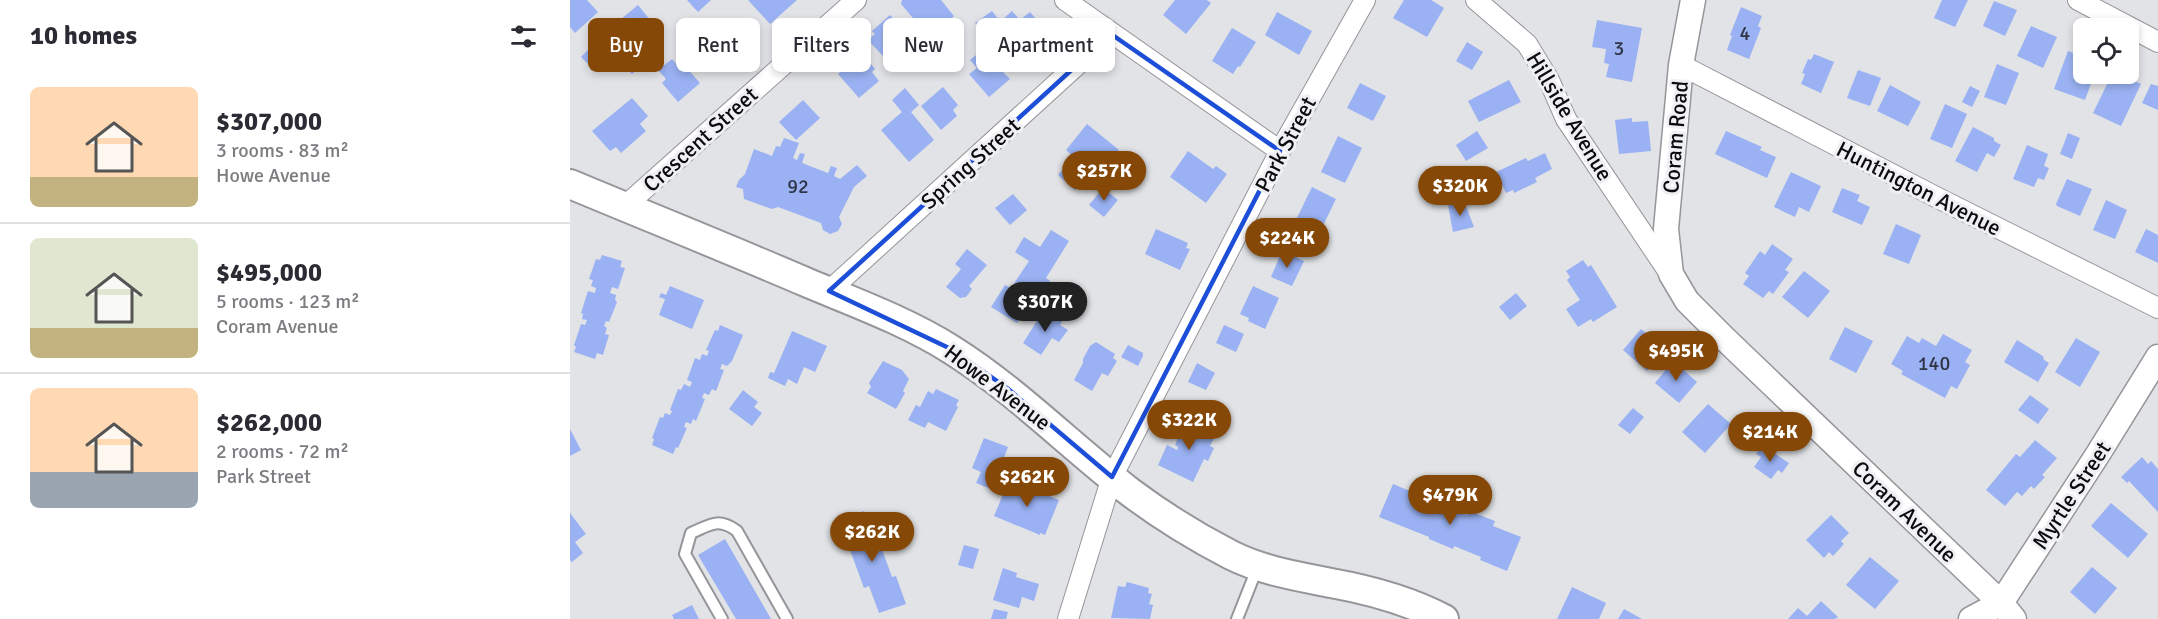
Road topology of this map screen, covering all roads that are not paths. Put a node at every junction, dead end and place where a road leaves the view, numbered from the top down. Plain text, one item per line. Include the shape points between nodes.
1 (856, 0) edge
2 (1065, 0) edge
3 (1365, 0) edge
4 (1476, 0) edge
5 (1693, 0) edge
6 (2078, 0) edge
7 (1089, 18) edge
8 (1115, 37) edge
9 (2158, 42) edge
10 (1682, 65) junction
11 (1069, 72) edge
12 (1280, 151) junction
13 (570, 184) edge
14 (624, 207) junction
15 (1671, 274) junction
16 (830, 291) junction
17 (2158, 308) edge
18 (2158, 357) edge
19 (1112, 477) junction
20 (1258, 566) junction
21 (2008, 611) edge
22 (722, 619) edge
23 (787, 619) edge
24 (1068, 619) edge
25 (1237, 619) edge
26 (1444, 619) edge
27 (1971, 619) edge

1 - 14 street, Crescent Street
2 - 7 street
3 - 12 street, Park Street
4 - 15 street, Hillside Avenue via 1527,44 1566,119
5 - 10 street, Coram Road
6 - 9 street
8 - 12 street
10 - 15 street, Coram Road via 1666,229
10 - 17 street, Huntington Avenue
11 - 16 street, Spring Street
12 - 19 street, Park Street
13 - 14 main road, Howe Avenue
14 - 16 main road, Howe Avenue
15 - 21 street, Coram Avenue via 1687,301
16 - 19 main road, Howe Avenue via 951,349 1007,388
18 - 21 street, Myrtle Street
19 - 20 main road, Howe Avenue via 1192,534
19 - 24 street, Park Street
20 - 25 lane
20 - 26 main road, Howe Avenue via 1382,595
21 - 27 street, Myrtle Street
22 - 23 lane via 685,554 691,533 715,522 737,531

